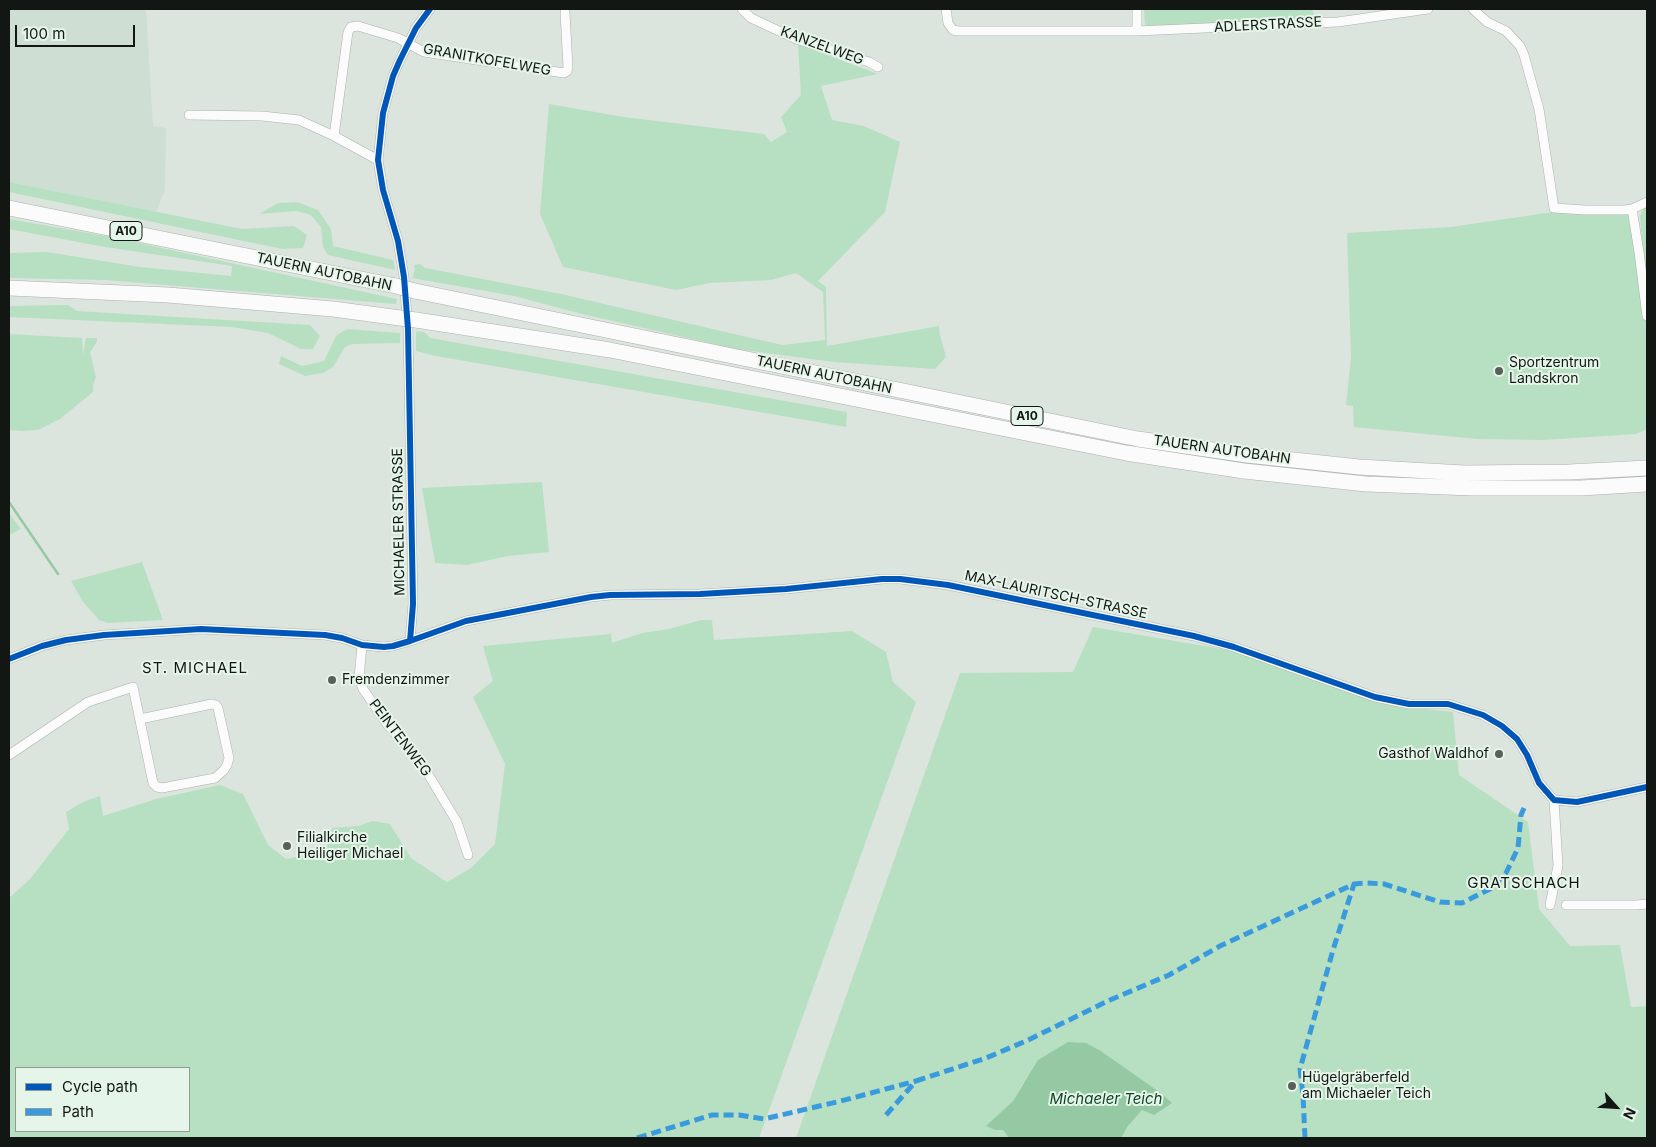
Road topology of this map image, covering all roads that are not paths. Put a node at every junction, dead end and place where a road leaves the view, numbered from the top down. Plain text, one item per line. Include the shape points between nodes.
1 (430, 9) edge
2 (742, 9) edge
3 (946, 9) edge
4 (1137, 9) edge
5 (1428, 9) edge
6 (1473, 9) edge
7 (565, 12) dead end
8 (1137, 31) junction
9 (408, 44) junction
10 (878, 67) dead end
11 (189, 115) dead end
12 (334, 136) junction
13 (378, 160) junction
14 (1647, 202) edge
15 (9, 208) edge
16 (1632, 209) junction
17 (9, 288) edge
18 (1647, 316) edge
19 (1647, 468) edge
20 (1647, 484) edge
21 (410, 641) junction
22 (362, 645) junction
23 (9, 659) edge
24 (140, 719) junction
25 (9, 755) edge
26 (1647, 787) edge
27 (1554, 800) junction
28 (468, 855) dead end
29 (1566, 904) dead end
30 (1647, 904) edge
31 (1550, 905) dead end

1 - 9 street, MICHAELER STRASSE
2 - 10 street, KANZELWEG via 750,18 796,39
3 - 8 street, ADLERSTRASSE via 948,23 958,31
4 - 8 street
5 - 8 street, ADLERSTRASSE via 1338,22
6 - 16 street via 1506,31 1524,55 1537,101 1554,208
7 - 9 street, GRANITKOFELWEG via 568,68 564,73 424,52
9 - 12 street via 358,26 351,27
9 - 13 street, MICHAELER STRASSE via 383,113
11 - 12 street via 299,120
12 - 13 street
13 - 21 street, MICHAELER STRASSE via 398,241 408,329 413,604
14 - 16 street
15 - 19 highway, TAUERN AUTOBAHN / A10, bridge via 1128,437 1247,455 1359,467 1464,473
16 - 18 street
17 - 20 highway, TAUERN AUTOBAHN / A10, bridge via 168,295 333,309 416,320 610,350 1126,453 1244,471 1366,484 1473,488
21 - 22 street via 393,646
21 - 27 street, MAX-LAURITSCH-STRASSE via 466,621 591,597 786,590 882,579 939,584 1194,636 1375,697 1408,704 1448,704 1483,715 1517,739 1539,783
22 - 23 street via 326,635 201,629 66,640
22 - 28 street, PEINTENWEG via 359,678 363,689 425,769 457,822
24 - 24 street via 216,705 229,758 227,765 215,778 156,787
24 - 25 street via 133,687 88,702
26 - 27 street via 1577,802
27 - 31 street via 1558,866
29 - 30 street

